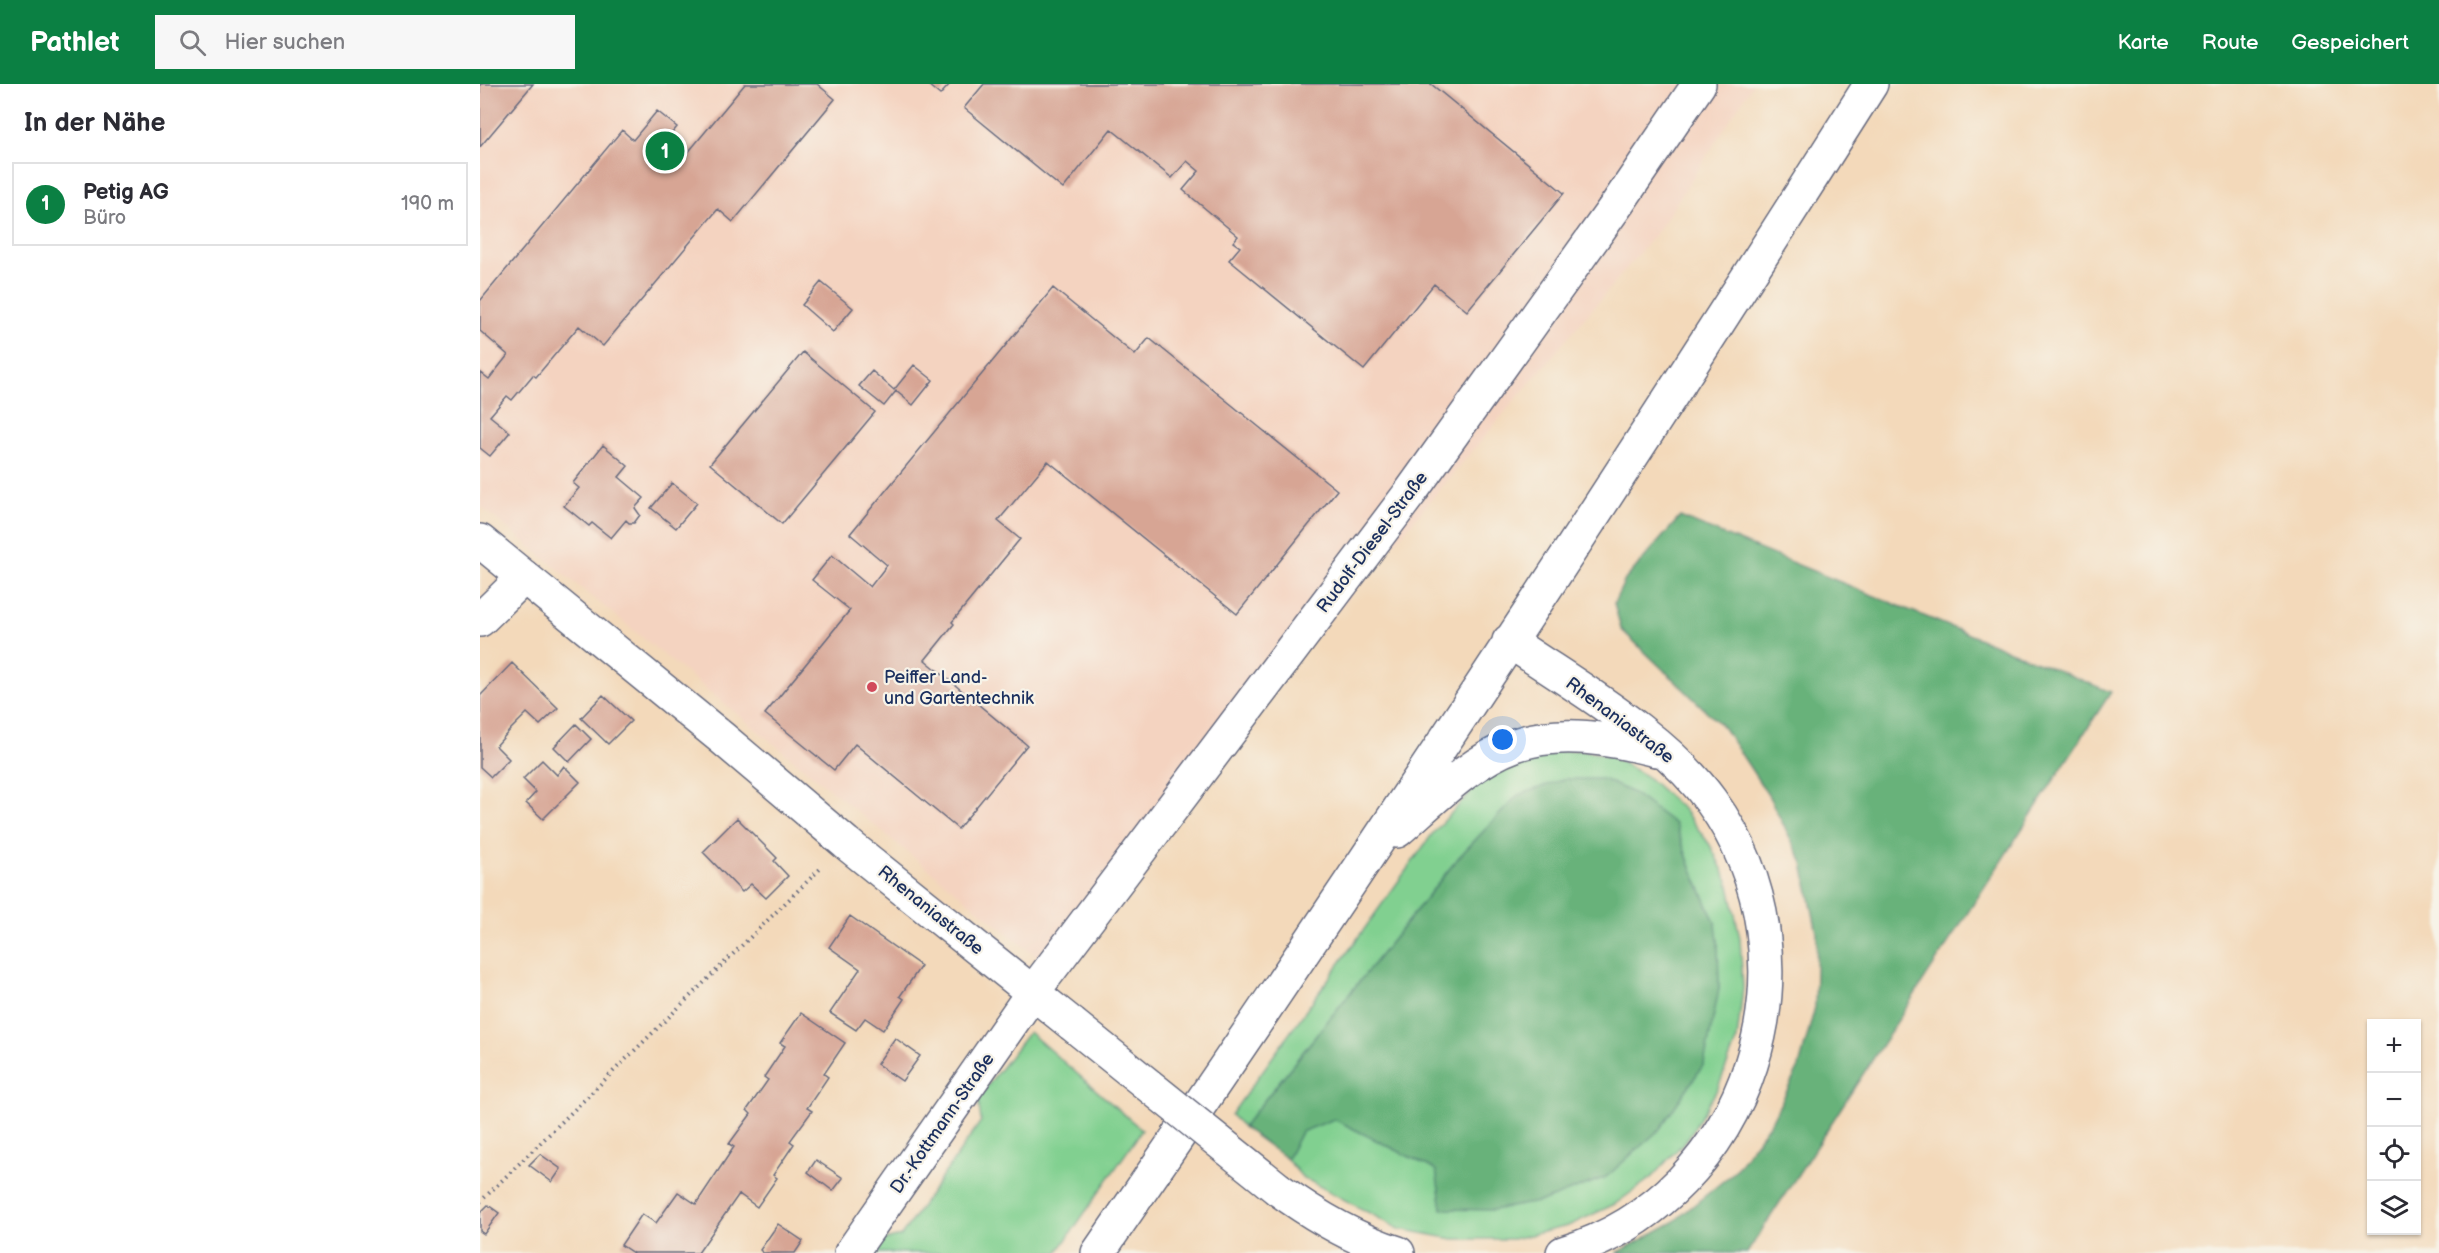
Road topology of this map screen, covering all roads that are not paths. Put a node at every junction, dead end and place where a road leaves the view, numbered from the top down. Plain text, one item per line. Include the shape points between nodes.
1 (1699, 84) edge
2 (1871, 84) edge
3 (480, 541) edge
4 (524, 577) junction
5 (480, 620) edge
6 (1509, 641) junction
7 (1667, 752) junction
8 (1370, 854) junction
9 (1034, 992) junction
10 (851, 1253) edge
11 (1098, 1253) edge
12 (1398, 1253) edge
13 (1563, 1253) edge

1 - 9 main road, Rudolf-Diesel-Straße via 1410,493
2 - 6 main road
3 - 4 main road, Rhenaniastraße
4 - 5 main road
4 - 9 main road, Rhenaniastraße via 846,843
6 - 7 main road, Rhenaniastraße
6 - 8 main road
7 - 8 main road via 1588,737 1537,739 1515,745 1471,771
7 - 13 main road, Rhenaniastraße via 1712,803 1734,839 1750,879 1767,970 1759,1041 1727,1120 1689,1173 1630,1221
8 - 11 main road
9 - 10 main road, Dr.-Kottmann-Straße
9 - 12 main road, Rhenaniastraße, bridge via 1278,1189 1352,1235

